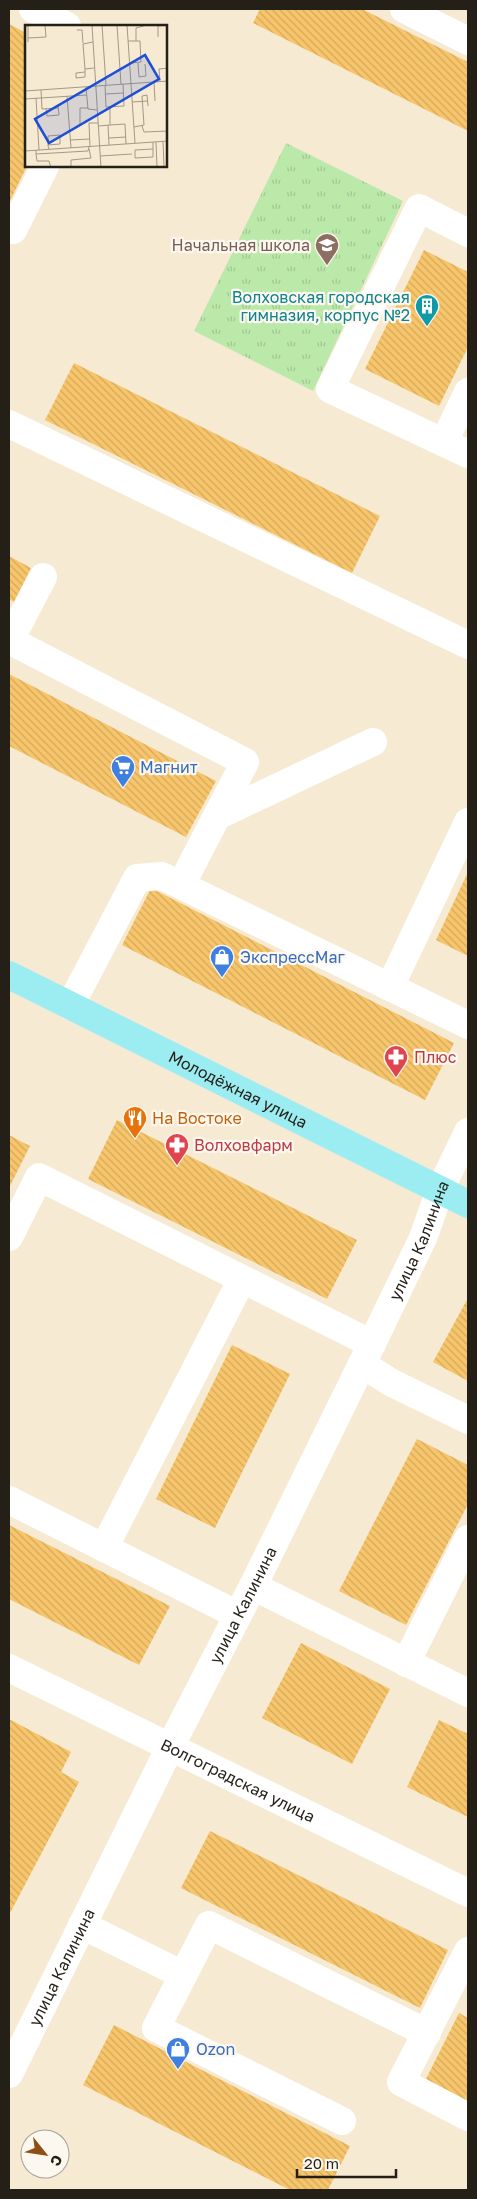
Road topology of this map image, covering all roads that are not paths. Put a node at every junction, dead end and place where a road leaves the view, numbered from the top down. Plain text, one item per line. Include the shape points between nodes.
1 (33, 9) edge
2 (404, 9) edge
3 (65, 25) edge
4 (468, 41) edge
5 (43, 168) edge
6 (9, 228) edge
7 (468, 233) edge
8 (468, 392) edge
9 (9, 424) edge
10 (444, 442) junction
11 (468, 454) edge
12 (43, 577) dead end
13 (9, 640) edge
14 (468, 645) edge
15 (373, 742) dead end
16 (217, 816) junction
17 (468, 822) edge
18 (181, 886) junction
19 (9, 975) edge
20 (390, 987) junction
21 (70, 1006) junction
22 (468, 1025) edge
23 (468, 1132) edge
24 (440, 1190) junction
25 (468, 1204) edge
26 (11, 1229) edge
27 (242, 1279) junction
28 (367, 1354) junction
29 (468, 1420) edge
30 (9, 1500) edge
31 (468, 1539) edge
32 (104, 1548) junction
33 (253, 1586) junction
34 (238, 1615) junction
35 (406, 1662) junction
36 (9, 1668) edge
37 (468, 1693) edge
38 (170, 1747) junction
39 (468, 1892) edge
40 (82, 1925) junction
41 (468, 1951) edge
42 (184, 1975) junction
43 (427, 2033) junction
44 (9, 2074) edge
45 (468, 2117) edge
46 (342, 2121) dead end

1 - 3 street
2 - 4 street
5 - 6 street via 12,230
7 - 10 street via 418,208 330,390
8 - 10 street
9 - 14 street
10 - 11 street
12 - 13 street
13 - 16 street via 245,762
15 - 16 street
16 - 18 street
17 - 20 street
18 - 20 street
18 - 21 street via 162,876 137,878
19 - 21 main road, Молодёжная улица
20 - 22 street
21 - 24 main road, Молодёжная улица
23 - 24 street, улица Калинина
24 - 25 main road, Молодёжная улица
24 - 28 street, улица Калинина via 423,1238
26 - 27 street via 39,1177
27 - 28 street
27 - 32 street
28 - 29 street via 392,1383
28 - 33 street, улица Калинина
30 - 32 street
31 - 35 street
32 - 34 street
33 - 34 street, улица Калинина
33 - 35 street
34 - 38 street, улица Калинина
35 - 37 street
36 - 38 street, Волгоградская улица
38 - 39 street, Волгоградская улица
38 - 40 street, улица Калинина
40 - 42 street
40 - 44 street, улица Калинина
41 - 43 street
42 - 43 street via 209,1924
42 - 46 street via 156,2028
43 - 45 street via 401,2082

